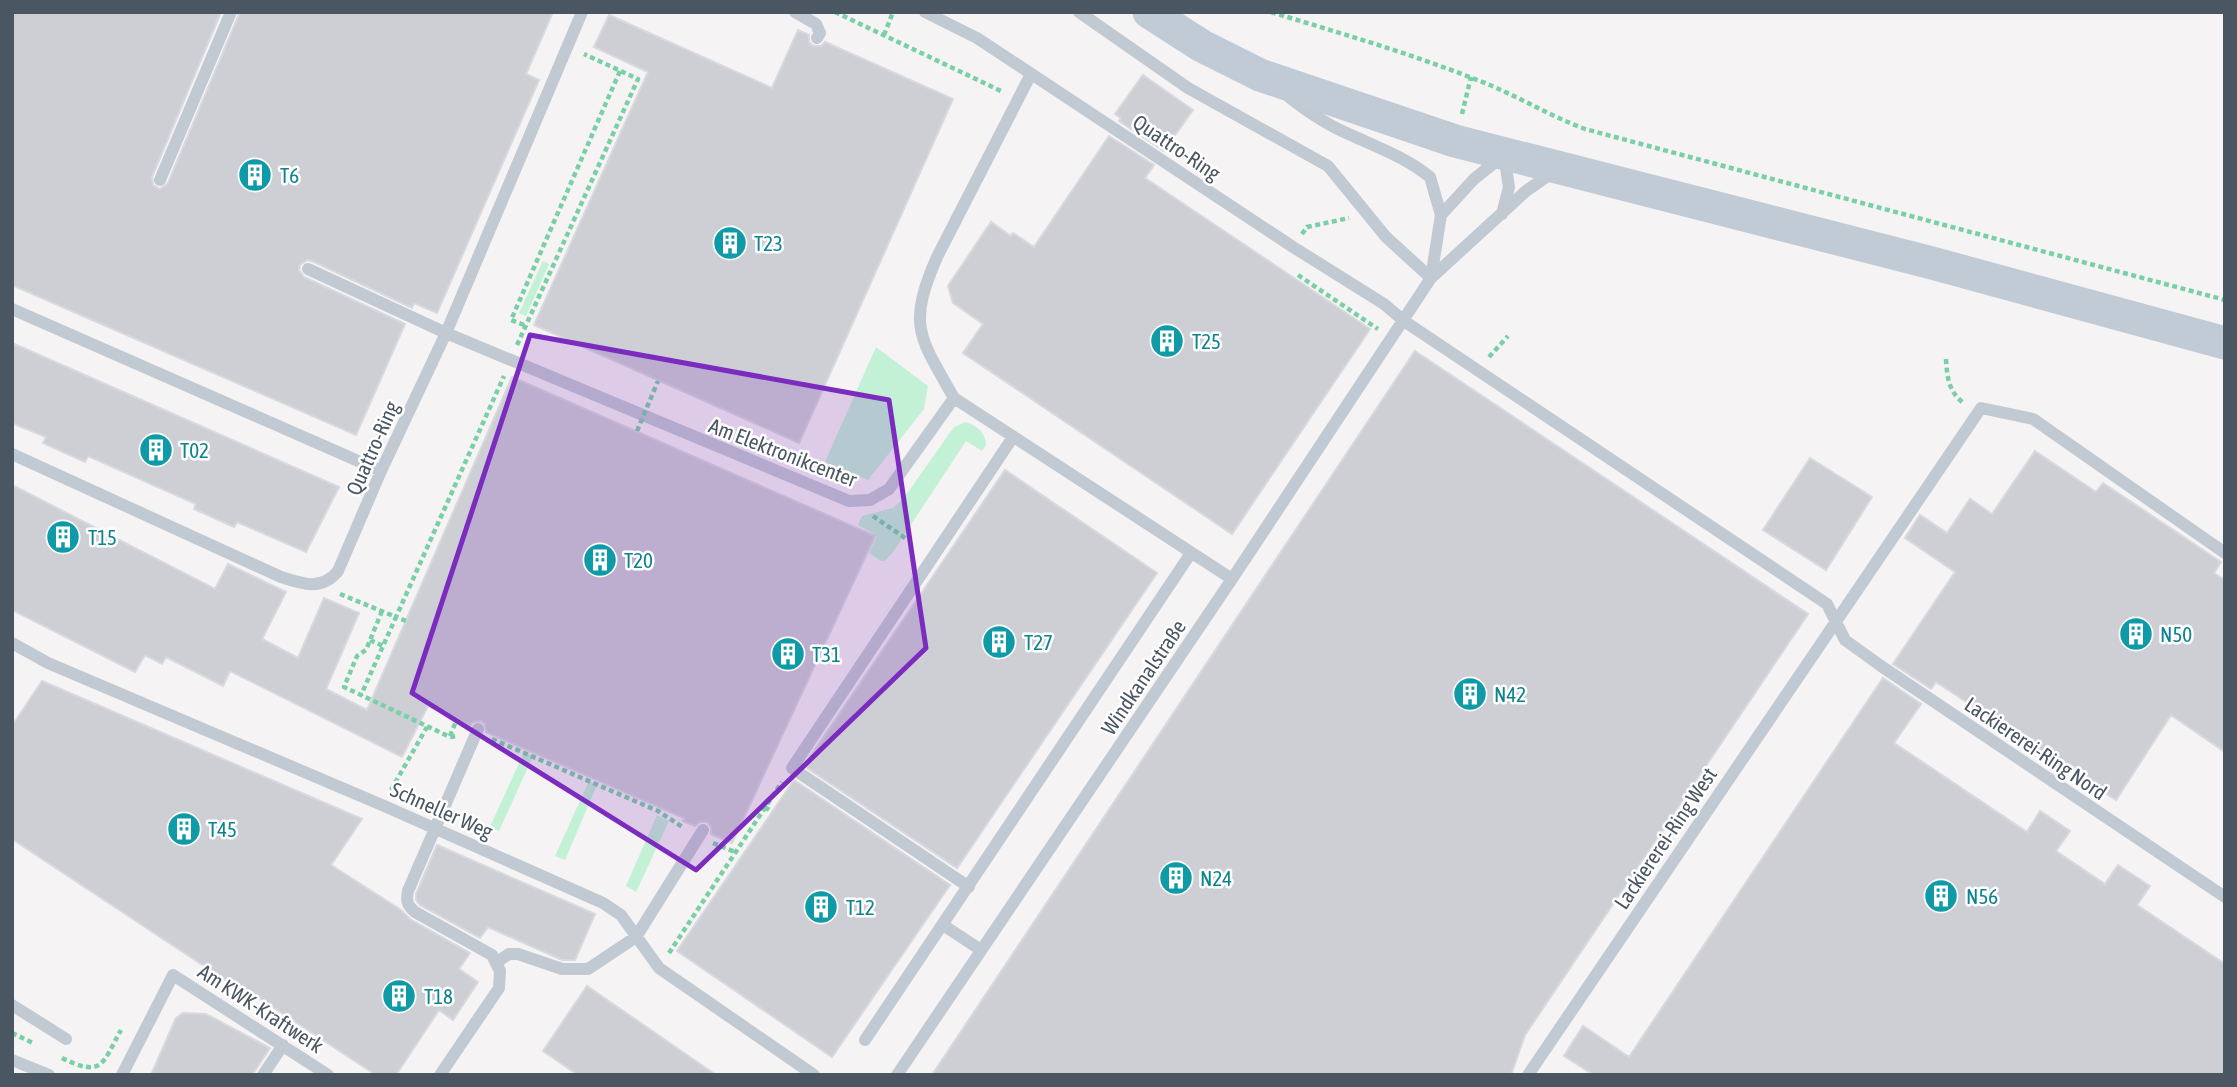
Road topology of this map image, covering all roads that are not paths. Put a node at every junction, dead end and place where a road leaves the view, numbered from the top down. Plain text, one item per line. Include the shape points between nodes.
1 (231, 12) edge
2 (582, 12) edge
3 (795, 12) edge
4 (925, 12) edge
5 (1079, 12) edge
6 (1149, 12) edge
7 (817, 38) dead end
8 (1031, 74) junction
9 (1260, 75) junction
10 (1504, 155) junction
11 (1560, 169) junction
12 (160, 180) dead end
13 (1502, 214) junction
14 (1441, 215) junction
15 (307, 269) dead end
16 (1431, 278) junction
17 (12, 309) edge
18 (1404, 321) junction
19 (446, 333) junction
20 (2225, 343) edge
21 (954, 398) junction
22 (618, 406) junction
23 (612, 420) dead end
24 (1013, 437) junction
25 (12, 454) edge
26 (382, 471) junction
27 (1191, 553) junction
28 (2225, 553) edge
29 (1232, 579) junction
30 (1834, 622) junction
31 (12, 643) edge
32 (477, 730) road end
33 (436, 829) junction
34 (703, 830) dead end
35 (969, 887) junction
36 (2225, 897) edge
37 (943, 925) junction
38 (636, 937) junction
39 (981, 950) junction
40 (498, 962) junction
41 (12, 1005) edge
42 (66, 1039) dead end
43 (865, 1040) dead end
44 (284, 1045) junction
45 (12, 1060) edge
46 (49, 1075) edge
47 (122, 1075) edge
48 (263, 1075) edge
49 (328, 1075) edge
50 (440, 1075) edge
51 (814, 1075) edge
52 (897, 1075) edge
53 (1528, 1075) edge

1 - 12 lane
2 - 19 lane, Quattro-Ring via 540,94
3 - 7 lane via 816,23
4 - 8 lane, Quattro-Ring via 977,38
5 - 16 lane via 1188,88 1328,166 1386,237
6 - 9 main road
8 - 18 lane, Quattro-Ring
8 - 21 lane via 937,257 920,305 921,335
9 - 10 main road
9 - 14 lane via 1349,135 1414,164 1430,177
10 - 11 main road
10 - 13 lane via 1509,187
10 - 14 lane
11 - 13 lane
11 - 20 main road
13 - 16 lane
14 - 16 lane
15 - 19 lane, Am Elektronikcenter
16 - 18 lane, Windkanalstraße
17 - 26 lane
18 - 29 lane, Windkanalstraße
18 - 30 lane, Quattro-Ring via 1827,604
19 - 22 lane, Am Elektronikcenter
19 - 26 lane, Quattro-Ring
21 - 22 lane, Am Elektronikcenter via 889,489 863,501 849,501
21 - 24 lane
22 - 23 lane
24 - 27 lane
24 - 35 lane via 792,768
25 - 26 lane, Quattro-Ring via 281,577 313,585 326,582 338,571
27 - 29 lane
27 - 35 lane
28 - 30 lane, Lackiererei-Ring West via 2033,419 1981,408
29 - 39 lane, Windkanalstraße
30 - 36 lane, Lackiererei-Ring Nord via 1845,640 1881,666
30 - 53 lane, Lackiererei-Ring West
31 - 33 lane, Schneller Weg
32 - 33 lane
33 - 38 lane, Schneller Weg via 603,903 621,915
33 - 40 lane via 407,903
34 - 38 lane
35 - 37 lane
37 - 39 lane
37 - 43 lane
38 - 40 lane via 588,969 562,969 519,954 509,954
38 - 51 lane, Schneller Weg via 659,968
39 - 52 lane, Windkanalstraße
40 - 50 lane via 499,988
41 - 42 lane
44 - 47 lane, Am KWK-Kraftwerk via 173,975
44 - 48 lane
44 - 49 lane, Am KWK-Kraftwerk
45 - 46 lane

